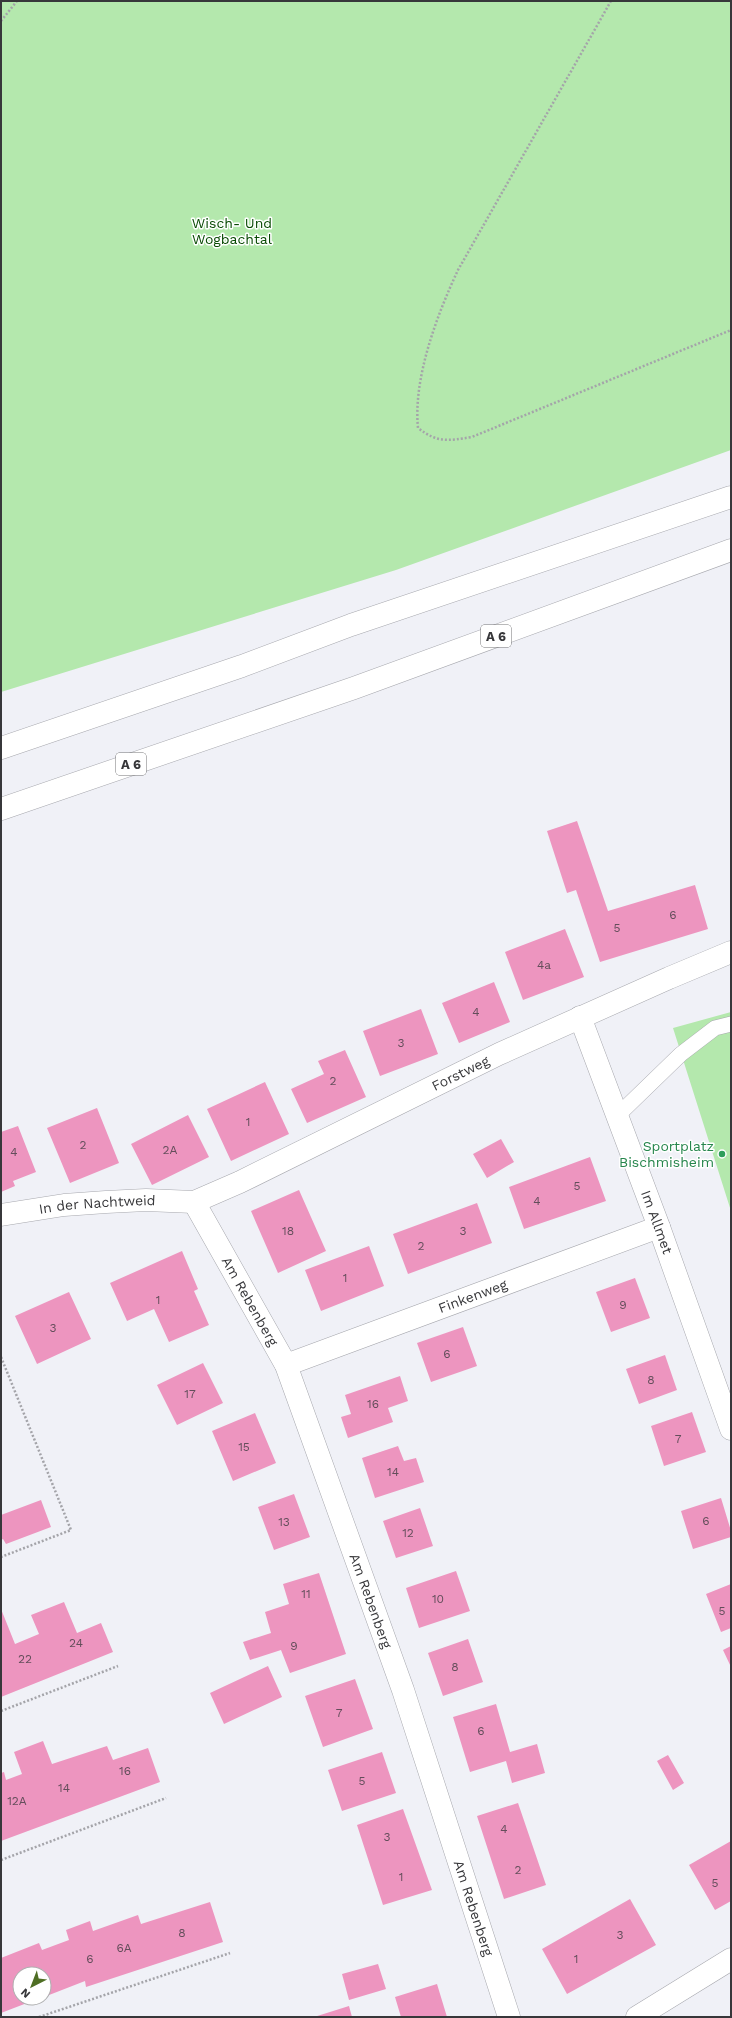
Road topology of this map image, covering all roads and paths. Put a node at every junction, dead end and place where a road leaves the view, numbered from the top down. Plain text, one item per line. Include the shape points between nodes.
1 (17, 1) edge
2 (611, 1) edge
3 (1, 21) edge
4 (731, 330) edge
5 (731, 497) edge
6 (731, 550) edge
7 (1, 748) edge
8 (1, 809) edge
9 (731, 952) edge
10 (580, 1017) junction
11 (731, 1024) edge
12 (617, 1116) junction
13 (194, 1202) junction
14 (1, 1215) edge
15 (659, 1227) junction
16 (1, 1357) edge
17 (286, 1365) junction
18 (731, 1429) edge
19 (1, 1557) edge
20 (118, 1666) dead end
21 (1, 1711) edge
22 (166, 1798) dead end
23 (1, 1860) edge
24 (230, 1953) dead end
25 (731, 1958) edge
26 (39, 2017) edge
27 (509, 2017) edge
28 (637, 2017) edge

1 - 3 path
2 - 4 path via 458,270 430,340 416,411 418,428 432,438 454,440 472,437
5 - 7 main road via 351,625 242,666
6 - 8 main road, A 6 via 354,688
9 - 10 main road, Forstweg
10 - 12 main road, Im Allmet
10 - 13 main road, Forstweg
11 - 12 lane via 715,1028 681,1054
12 - 15 main road, Im Allmet
13 - 14 main road, In der Nachtweid via 106,1202 64,1205
13 - 17 main road, Am Rebenberg
15 - 17 main road, Finkenweg
15 - 18 main road, Im Allmet
16 - 19 path via 71,1530
17 - 27 main road, Am Rebenberg via 403,1690
20 - 21 path
22 - 23 path
24 - 26 path
25 - 28 main road

